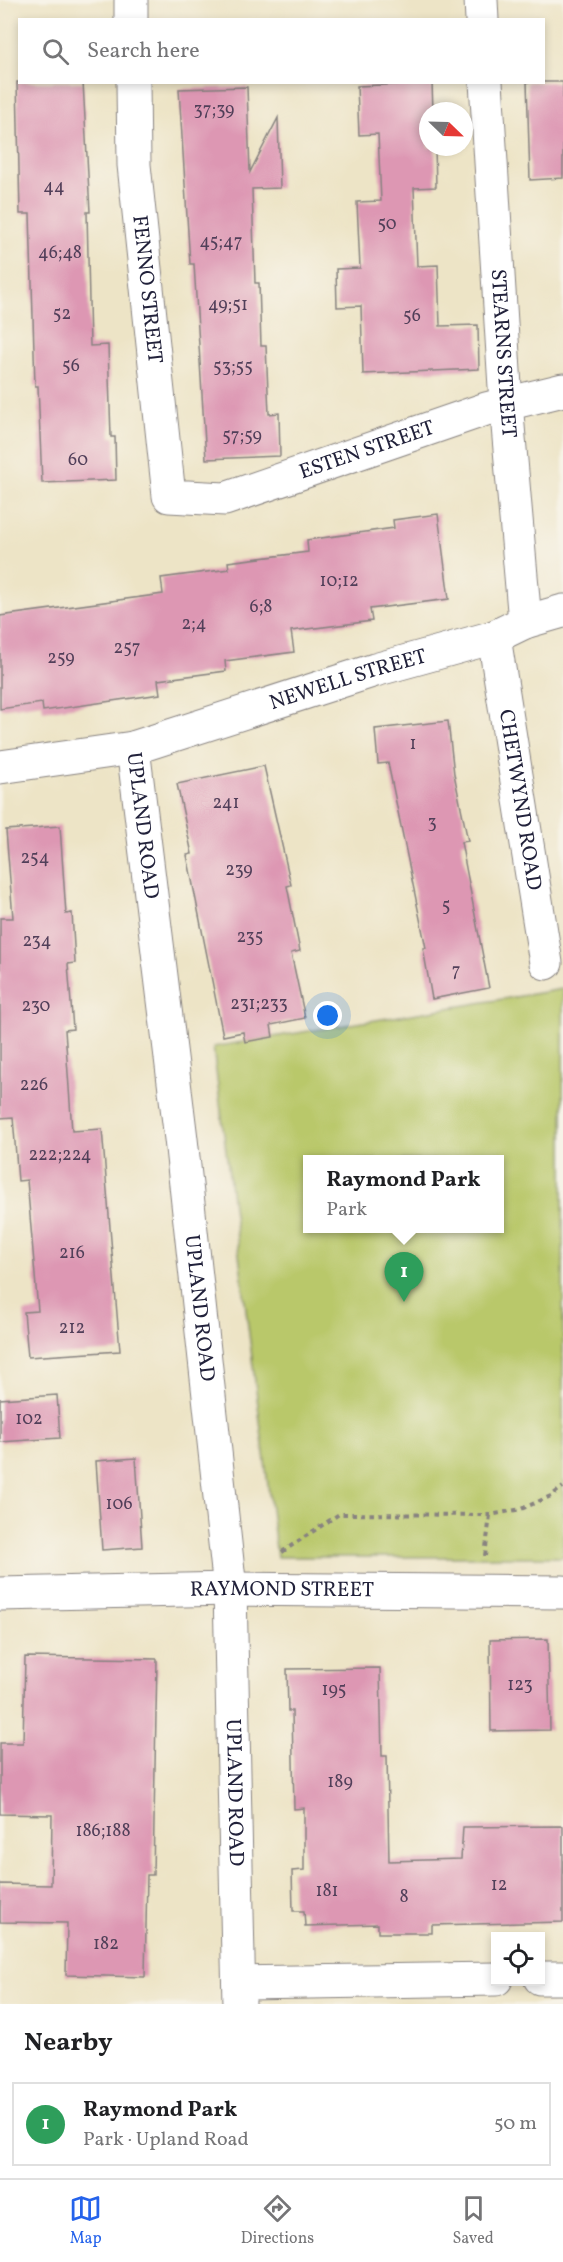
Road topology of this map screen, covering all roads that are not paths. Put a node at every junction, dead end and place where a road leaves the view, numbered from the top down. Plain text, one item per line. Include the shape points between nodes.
1 (131, 0) edge
2 (481, 0) edge
3 (131, 18) edge
4 (482, 18) edge
5 (133, 84) edge
6 (486, 84) edge
7 (563, 390) edge
8 (506, 403) junction
9 (169, 496) joint
10 (563, 611) edge
11 (525, 622) junction
12 (494, 637) junction
13 (133, 748) junction
14 (0, 767) edge
15 (546, 963) dead end
16 (230, 1589) junction
17 (563, 1592) edge
18 (0, 1593) edge
19 (545, 1978) edge
20 (563, 1978) edge
21 (491, 1979) edge
22 (239, 1994) edge

1 - 3 street
2 - 4 street
5 - 9 street, FENNO STREET via 134,165
6 - 8 street, STEARNS STREET
7 - 8 street, ESTEN STREET
8 - 9 street, ESTEN STREET via 225,499
8 - 11 street, STEARNS STREET
10 - 11 street, NEWELL STREET
11 - 12 street, NEWELL STREET
12 - 13 street, NEWELL STREET via 375,670
12 - 15 street, CHETWYND ROAD
13 - 14 street, UPLAND ROAD
13 - 16 street, UPLAND ROAD
16 - 17 street, RAYMOND STREET
16 - 18 street, RAYMOND STREET
16 - 22 street, UPLAND ROAD
19 - 20 street
21 - 22 street

